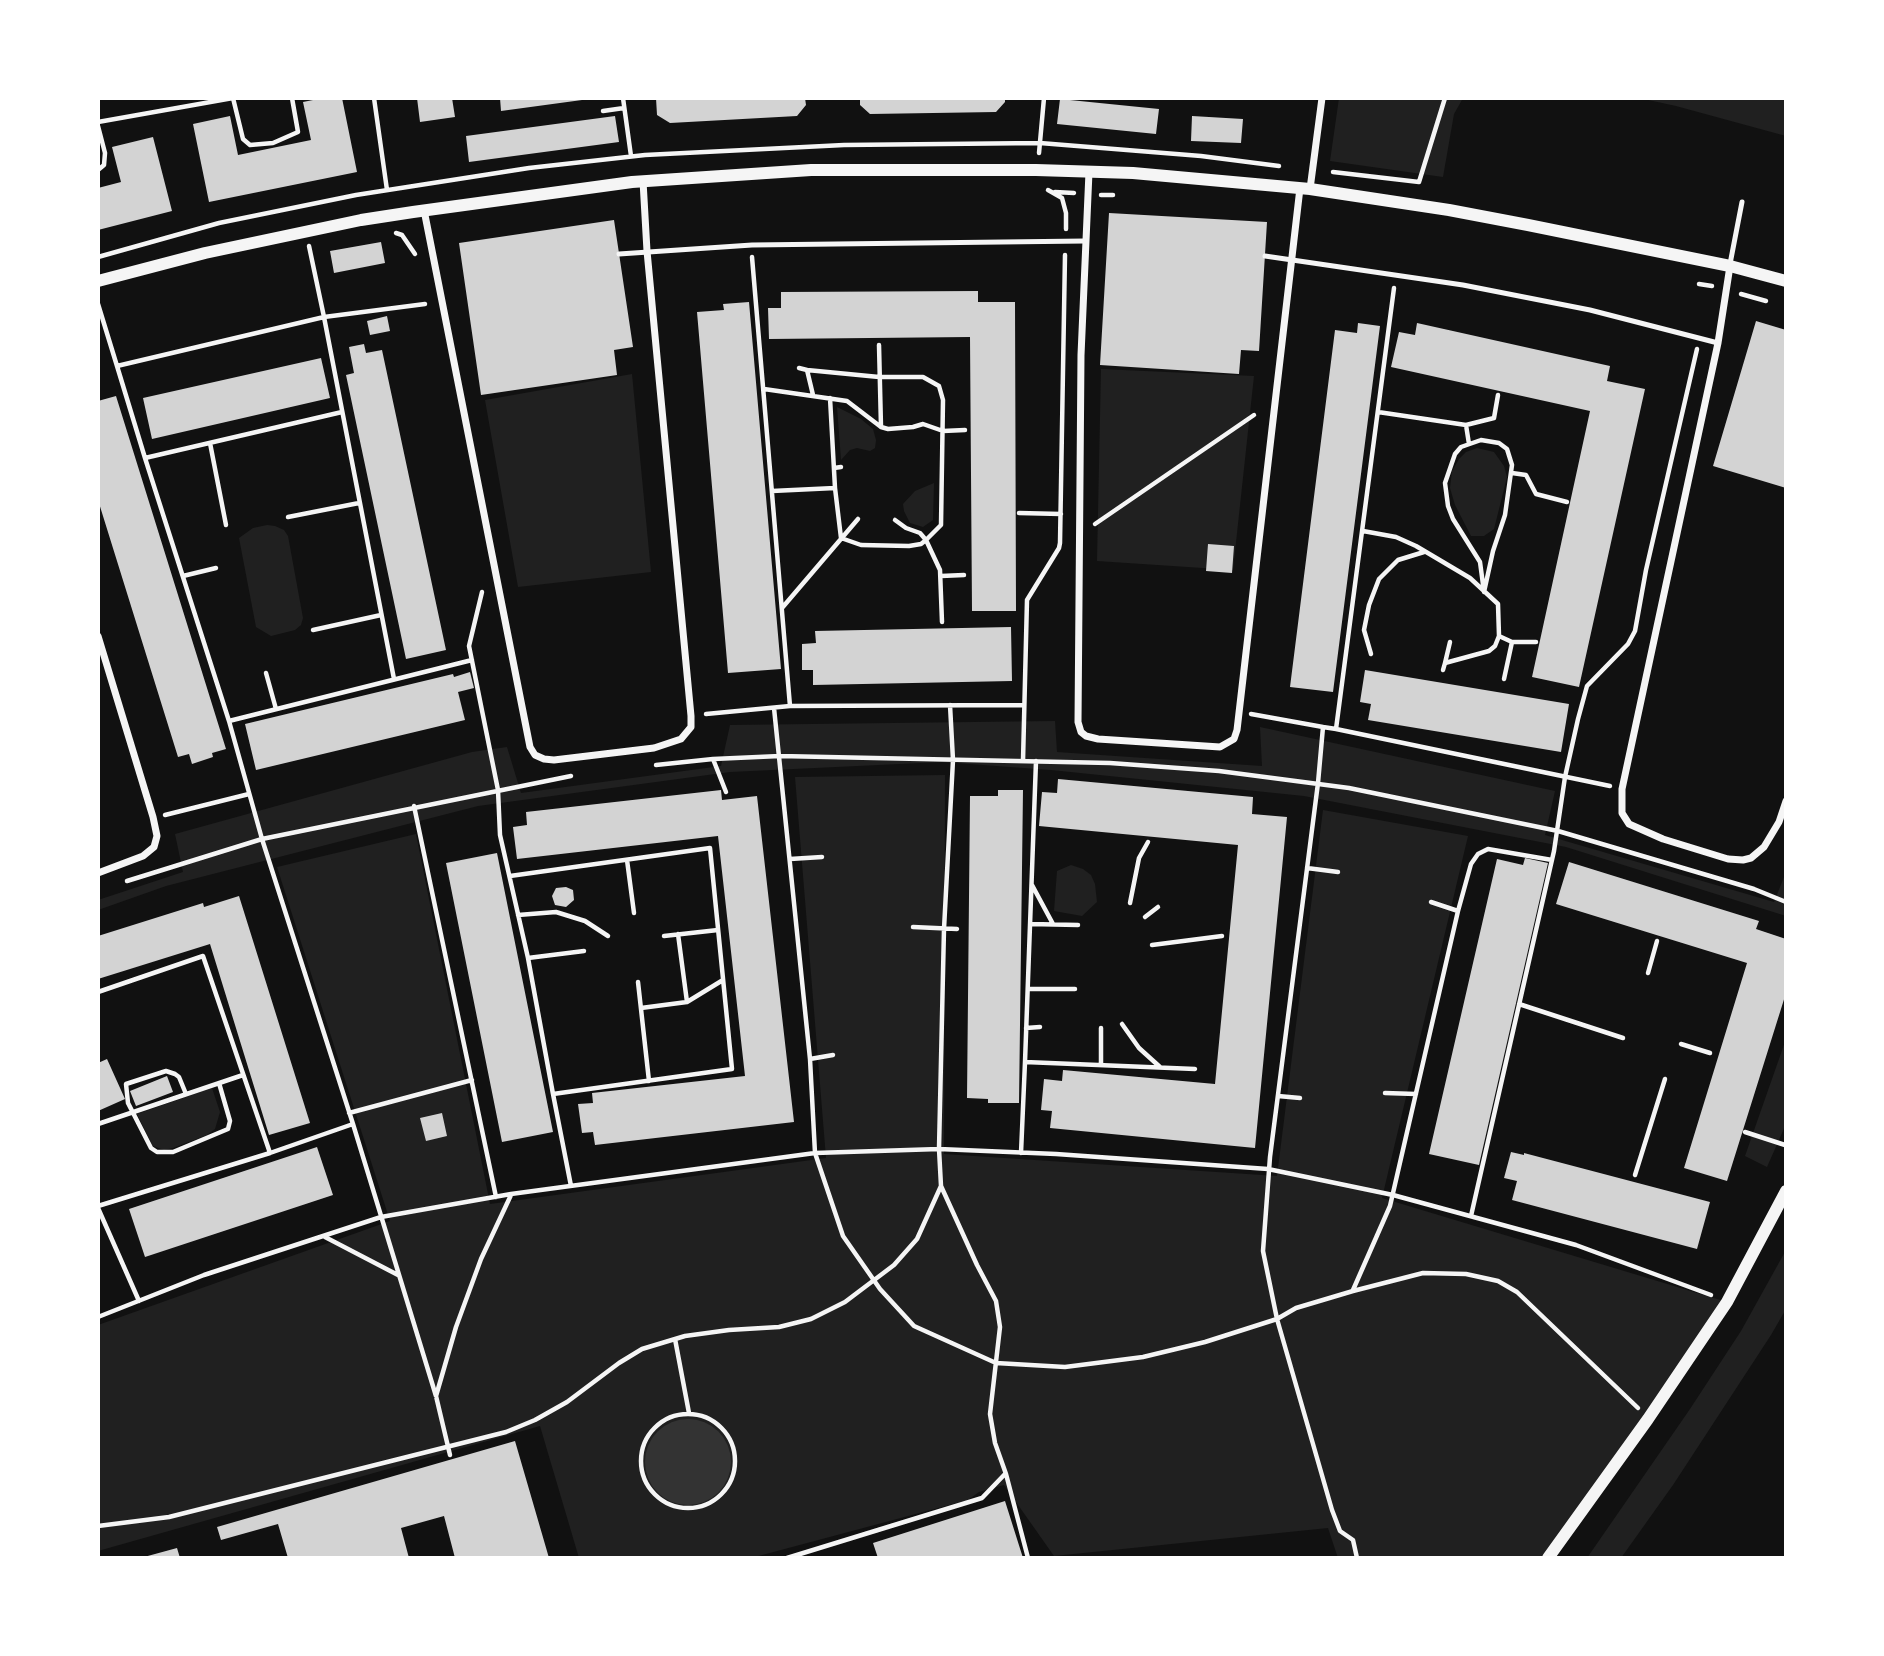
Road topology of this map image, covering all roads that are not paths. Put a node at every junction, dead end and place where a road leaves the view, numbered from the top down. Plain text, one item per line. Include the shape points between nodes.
1 (1322, 98) edge
2 (1089, 172) junction
3 (643, 181) junction
4 (1305, 188) junction
5 (1742, 202) dead end
6 (424, 210) junction
7 (1085, 241) junction
8 (647, 251) junction
9 (619, 254) dead end
10 (1265, 256) dead end
11 (1291, 258) junction
12 (1730, 266) junction
13 (98, 281) edge
14 (1786, 281) edge
15 (1718, 343) junction
16 (98, 636) edge
17 (1786, 801) edge
18 (98, 873) edge
19 (1786, 1191) edge
20 (1548, 1558) edge

1 - 4 street via 1313,170
2 - 3 street via 811,170
2 - 4 street
2 - 7 street
3 - 6 street
3 - 8 street
4 - 11 street
4 - 12 street via 1449,210
5 - 12 lane
6 - 8 street via 530,747 544,760 666,745 681,739 691,727
6 - 13 street via 205,253
7 - 8 lane via 751,245
7 - 11 street via 1078,722 1081,732 1098,739 1220,747 1234,739
8 - 9 lane
10 - 11 lane
11 - 15 lane via 1590,310
12 - 14 street
12 - 15 street
15 - 17 street via 1622,789 1622,813 1629,824 1662,839 1728,859 1751,858 1779,822
16 - 18 street via 157,836 154,847 143,856
19 - 20 street via 1727,1302

